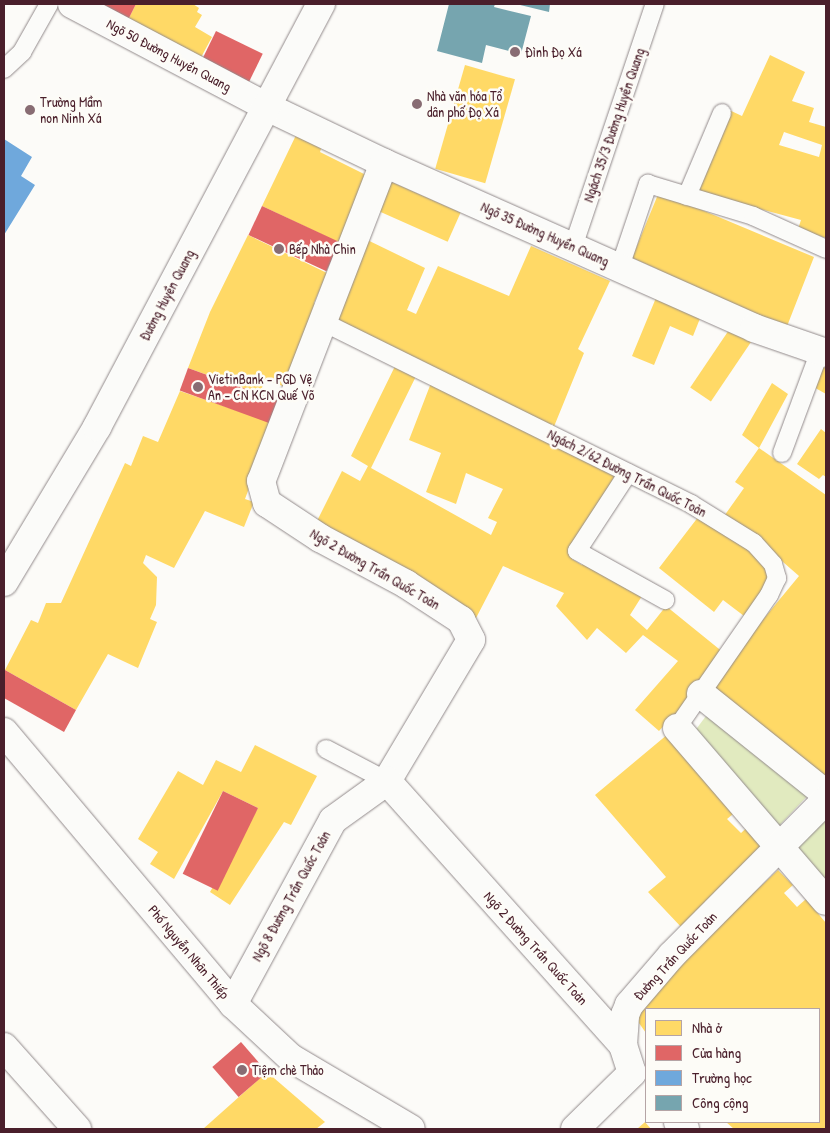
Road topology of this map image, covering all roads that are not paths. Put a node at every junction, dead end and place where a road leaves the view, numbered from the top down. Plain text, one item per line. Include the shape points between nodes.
1 (49, 4) edge
2 (72, 4) edge
3 (320, 4) edge
4 (655, 4) edge
5 (4, 69) edge
6 (266, 107) junction
7 (722, 113) dead end
8 (384, 163) junction
9 (687, 196) junction
10 (573, 247) junction
11 (826, 249) edge
12 (620, 267) junction
13 (323, 322) junction
14 (823, 352) edge
15 (782, 453) dead end
16 (628, 473) junction
17 (4, 582) edge
18 (665, 600) dead end
19 (701, 694) junction
20 (677, 728) joint
21 (4, 732) edge
22 (326, 748) dead end
23 (387, 781) junction
24 (826, 794) edge
25 (826, 800) edge
26 (782, 847) junction
27 (826, 901) edge
28 (233, 1004) junction
29 (623, 1045) junction
30 (4, 1047) edge
31 (639, 1080) edge
32 (77, 1129) edge
33 (411, 1129) edge
34 (575, 1129) edge

1 - 5 lane via 22,52
2 - 6 street, Ngõ 50 Đường Huyền Quang
3 - 6 street, Đường Huyền Quang
4 - 10 lane, Ngách 35/3 Đường Huyền Quang
6 - 8 street, Ngõ 35 Đường Huyền Quang
6 - 17 street, Đường Huyền Quang via 97,427
7 - 9 lane
8 - 10 street, Ngõ 35 Đường Huyền Quang
8 - 13 street, Ngõ 2 Đường Trần Quốc Toản
9 - 11 lane via 753,216
9 - 12 lane via 648,184
10 - 12 street, Ngõ 35 Đường Huyền Quang
12 - 14 street, Ngõ 35 Đường Huyền Quang via 754,328
13 - 16 lane, Ngách 2/62 Đường Trần Quốc Toản
13 - 23 street, Ngõ 2 Đường Trần Quốc Toản via 261,481 267,503 320,538 406,584 461,620 471,640
14 - 15 lane
16 - 18 lane via 577,551
16 - 19 lane, Ngách 2/62 Đường Trần Quốc Toản via 691,504 754,543 773,564 777,578 769,595
19 - 20 lane, Ngách 2/62 Đường Trần Quốc Toản
19 - 24 street
20 - 26 street
21 - 28 street, Phố Nguyễn Nhân Thiếp
22 - 23 lane
23 - 28 street, Ngõ 8 Đường Trần Quốc Toản via 333,820
23 - 29 street, Ngõ 2 Đường Trần Quốc Toản
25 - 26 street, Đường Trần Quốc Toản
26 - 27 street
26 - 29 street, Đường Trần Quốc Toản via 672,955 629,1005 624,1014
28 - 33 street, Phố Nguyễn Nhân Thiếp via 291,1058
29 - 31 street, Đường Trần Quốc Toản
30 - 32 street
31 - 34 street, Đường Trần Quốc Toản

